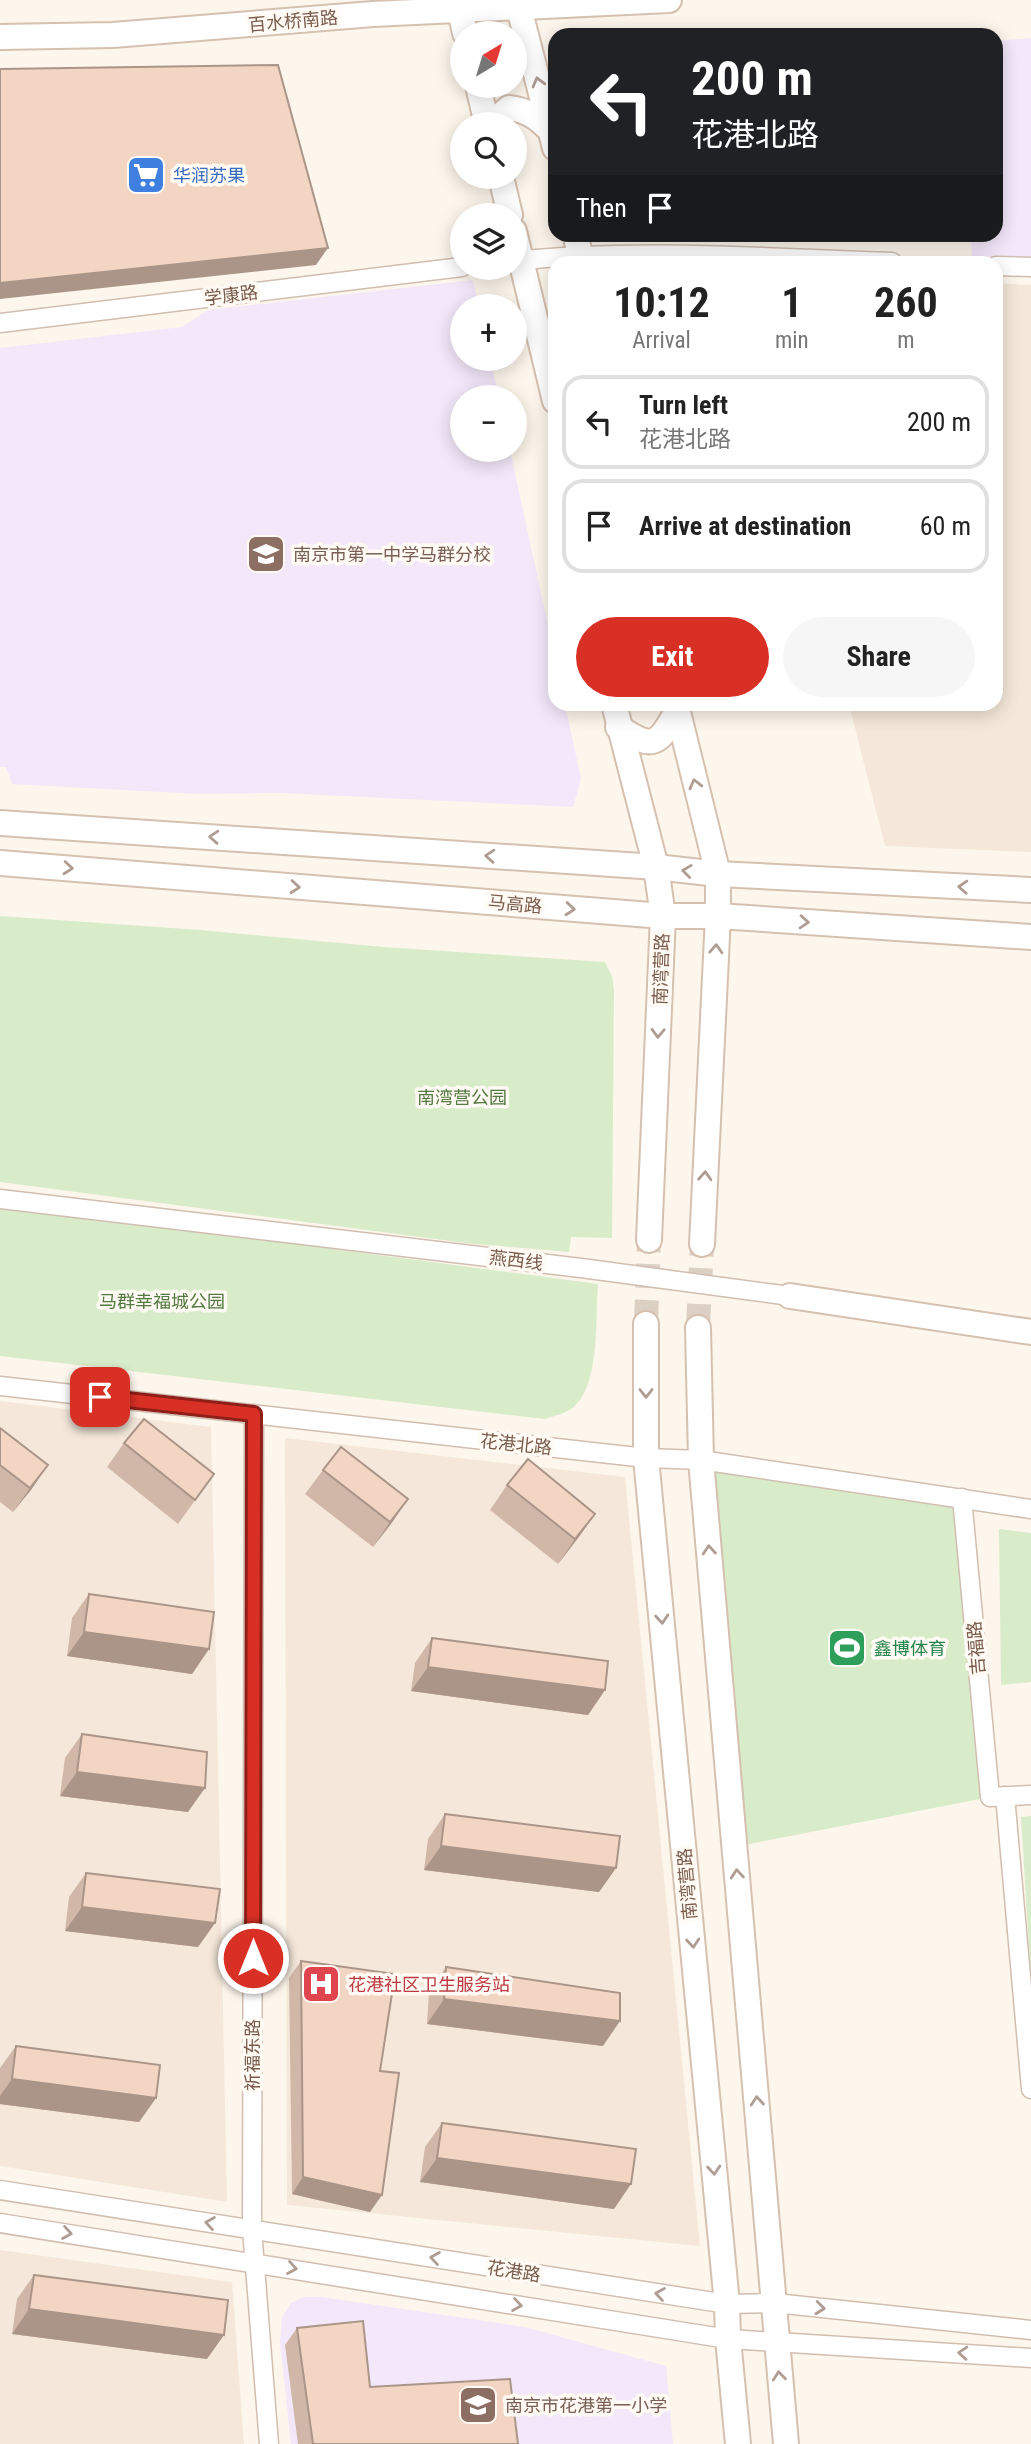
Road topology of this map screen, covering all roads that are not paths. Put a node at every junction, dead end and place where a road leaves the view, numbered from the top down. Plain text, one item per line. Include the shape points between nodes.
1 (669, 0) edge
2 (519, 8) junction
3 (451, 21) edge
4 (466, 21) edge
5 (0, 37) edge
6 (504, 112) edge
7 (527, 112) edge
8 (527, 112) edge
9 (548, 121) edge
10 (548, 133) edge
11 (579, 251) edge
12 (548, 256) edge
13 (548, 256) edge
14 (700, 256) edge
15 (527, 260) edge
16 (1003, 266) edge
17 (1031, 267) edge
18 (450, 268) edge
19 (523, 280) edge
20 (0, 323) edge
21 (548, 375) edge
22 (674, 711) edge
23 (677, 711) edge
24 (616, 715) edge
25 (0, 823) edge
26 (0, 863) edge
27 (656, 867) junction
28 (718, 874) junction
29 (1031, 890) edge
30 (663, 916) junction
31 (718, 916) junction
32 (1031, 937) edge
33 (0, 1199) edge
34 (649, 1240) tunnel mouth
35 (702, 1244) tunnel mouth
36 (790, 1296) joint
37 (646, 1324) tunnel mouth
38 (698, 1328) tunnel mouth
39 (1031, 1332) edge
40 (0, 1386) edge
41 (254, 1414) junction
42 (646, 1458) junction
43 (701, 1460) junction
44 (962, 1498) junction
45 (1031, 1509) edge
46 (1031, 1795) edge
47 (997, 1797) junction
48 (1031, 2089) edge
49 (0, 2190) edge
50 (0, 2223) edge
51 (252, 2229) junction
52 (255, 2262) junction
53 (775, 2303) junction
54 (727, 2304) junction
55 (1031, 2330) edge
56 (727, 2339) junction
57 (776, 2341) junction
58 (1031, 2358) edge
59 (269, 2444) edge
60 (738, 2444) edge
61 (786, 2444) edge

1 - 2 main road, 百水桥南路
2 - 4 main road, 百水桥南路
9 -> 2 main road
3 - 5 main road, 百水桥南路 via 373,14 113,35
6 - 8 main road via 509,108
7 - 10 main road
11 - 13 street
11 - 14 street
12 - 15 street
16 - 17 street
18 - 20 street, 学康路
19 - 21 main road
22 - 24 main road via 656,742 635,738
28 -> 23 main road
24 - 27 main road, 南湾营路
27 -> 25 main road
26 -> 30 main road, 马高路
28 -> 27 main road
27 - 30 main road, 南湾营路
29 -> 28 main road
28 - 31 main road
30 - 31 main road, 马高路
30 -> 34 main road, 南湾营路
31 -> 32 main road, 马高路
35 -> 31 main road
33 - 36 street, 燕西线
36 - 39 main road, 燕西线
37 -> 42 main road, 南湾营路
38 - 43 main road
40 - 41 street, 花港北路
41 - 42 street, 花港北路
41 - 51 street, 祈福东路
42 - 43 street, 花港北路
42 -> 54 main road, 南湾营路
43 - 44 street, 花港北路
53 -> 43 main road
44 - 45 street, 花港北路
44 - 47 street, 吉福路
46 - 47 street
47 - 48 street, 吉福路
51 -> 49 street, 花港路
50 -> 52 street, 花港路
51 - 52 street, 祈福东路
54 -> 51 street, 花港路
52 -> 56 street, 花港路
52 - 59 street, 祈福东路
53 - 54 street, 花港路
53 -> 55 street, 花港路
53 - 57 main road
54 - 56 main road, 南湾营路
56 - 57 street, 花港路
56 - 60 main road, 南湾营路
58 -> 57 street, 花港路
61 -> 57 main road

